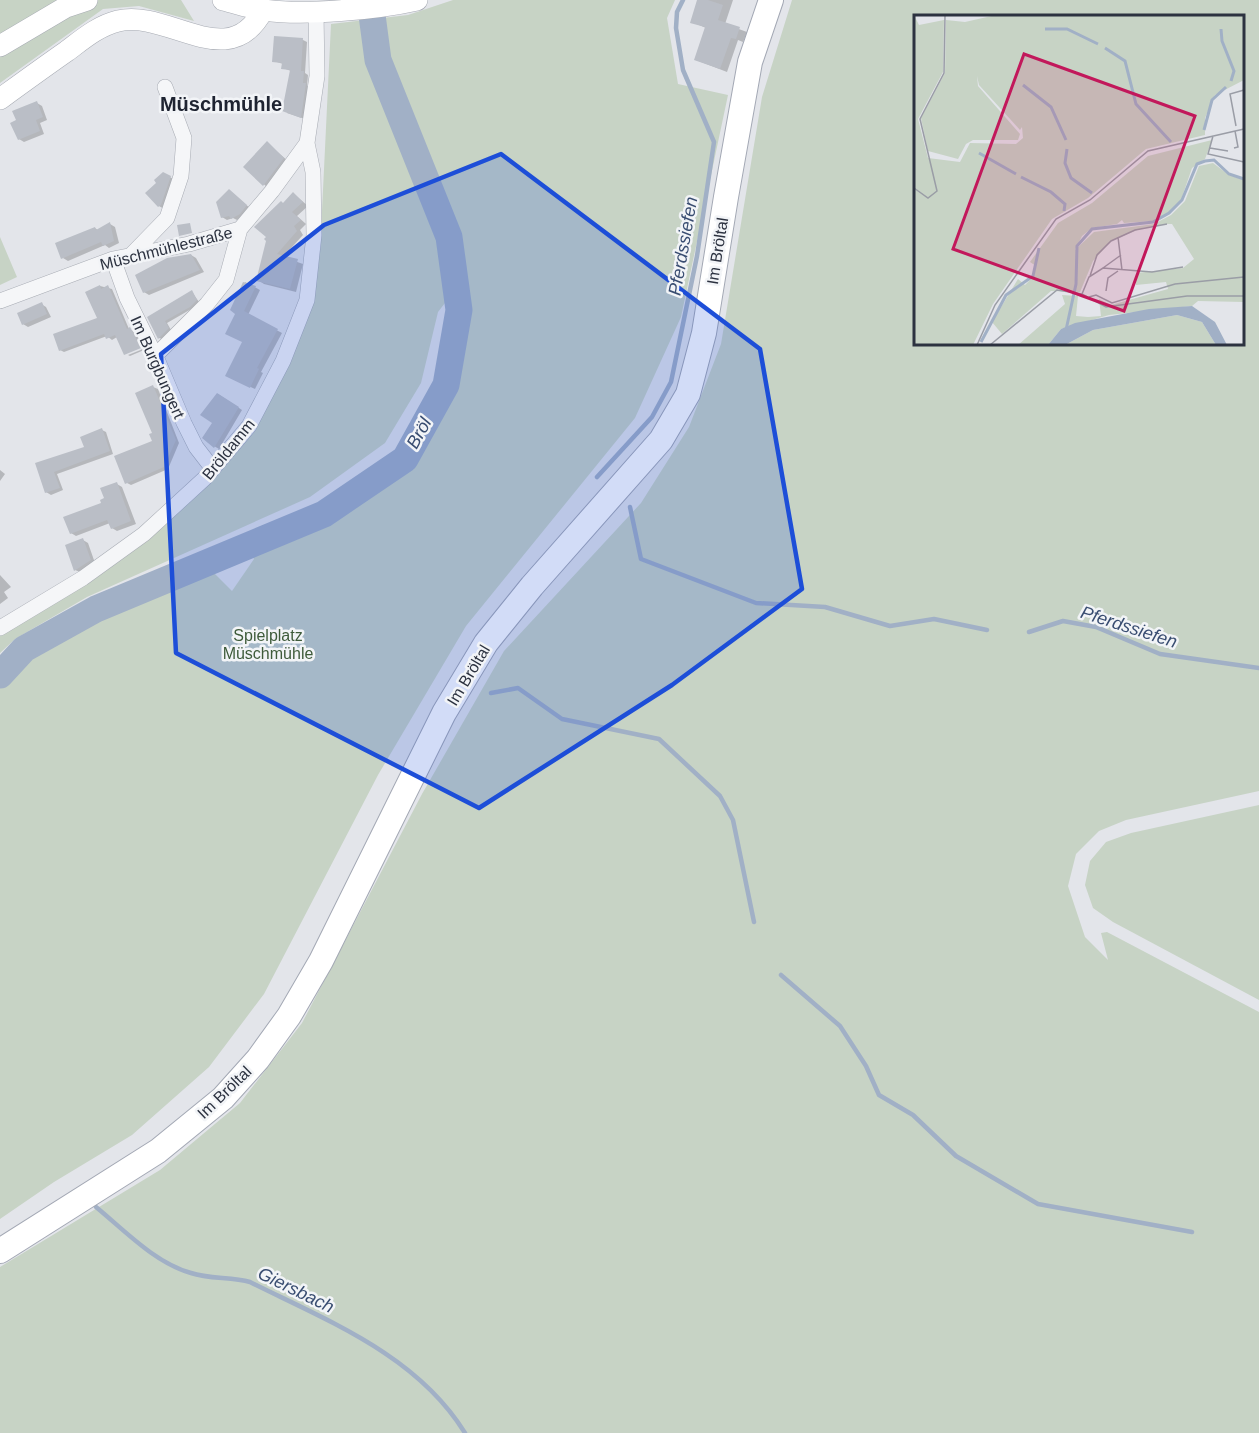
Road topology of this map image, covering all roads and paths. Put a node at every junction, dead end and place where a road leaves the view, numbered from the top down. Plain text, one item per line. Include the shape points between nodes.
1 (87, 0) edge
2 (223, 0) edge
3 (771, 0) edge
4 (411, 2) edge
5 (263, 10) junction
6 (323, 11) junction
7 (0, 46) edge
8 (165, 87) dead end
9 (0, 99) edge
10 (307, 143) junction
11 (240, 229) junction
12 (132, 254) junction
13 (113, 259) junction
14 (0, 301) edge
15 (155, 356) junction
16 (213, 469) junction
17 (0, 628) edge
18 (0, 1251) edge

1 - 7 street via 66,7
2 - 5 street
3 - 18 main road, Im Bröltal via 750,62 704,333 688,394 661,440 486,643 444,713 321,961 258,1059 223,1098 158,1151
4 - 6 street
5 - 6 street
5 - 9 street via 255,25 240,37 223,39 141,19 119,21 99,28
6 - 10 street, Müschmühlestraße
8 - 12 street via 184,138 181,176 167,218
10 - 11 street, Müschmühlestraße
10 - 16 street, Bröldamm via 313,172 314,235 307,300 283,361 249,426
11 - 12 street, Müschmühlestraße via 189,244
11 - 15 street via 226,280
12 - 13 street, Müschmühlestraße
13 - 14 street, Müschmühlestraße
13 - 15 street, Im Burgbungert
15 - 16 street, Im Burgbungert via 183,423
16 - 17 street, Bröldamm via 122,551

